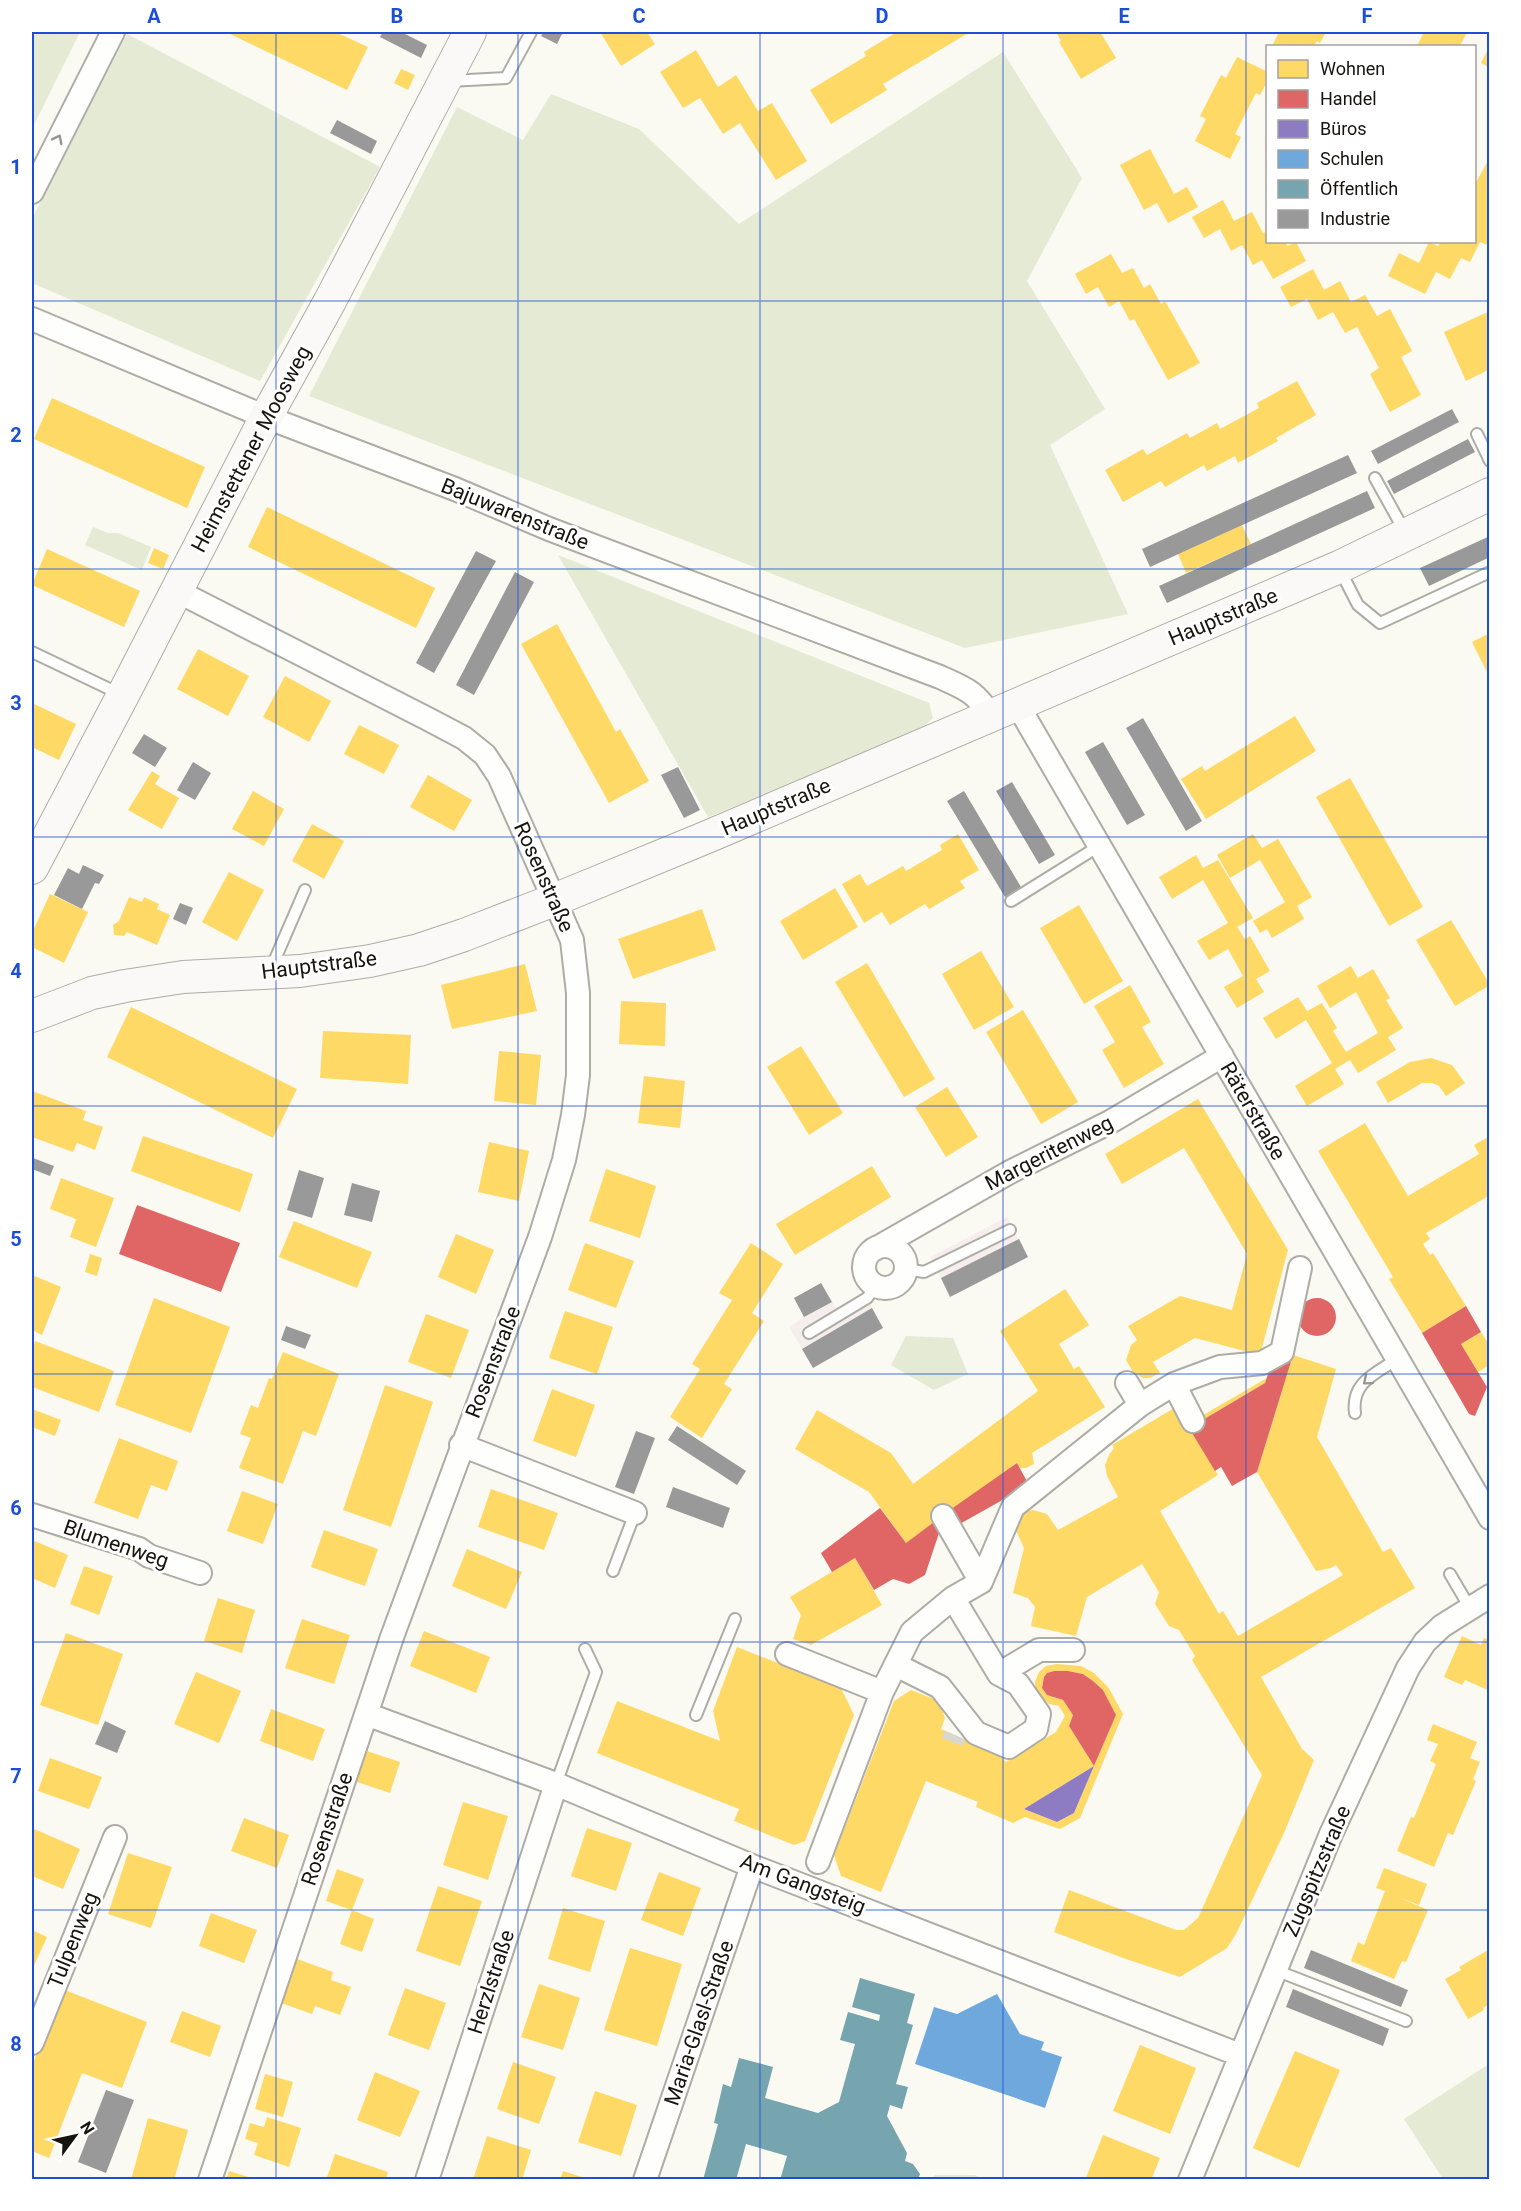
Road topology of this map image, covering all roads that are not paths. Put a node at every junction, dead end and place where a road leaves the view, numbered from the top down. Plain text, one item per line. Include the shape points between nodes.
1 (113, 32) edge
2 (470, 32) edge
3 (531, 32) edge
4 (446, 81) junction
5 (32, 192) edge
6 (32, 319) edge
7 (266, 417) junction
8 (1477, 434) dead end
9 (1490, 461) edge
10 (1375, 478) dead end
11 (1490, 494) edge
12 (1406, 535) junction
13 (1339, 567) junction
14 (1490, 572) edge
15 (177, 591) junction
16 (32, 652) edge
17 (123, 695) junction
18 (1003, 710) junction
19 (1099, 846) junction
20 (32, 868) edge
21 (305, 890) dead end
22 (554, 900) junction
23 (1011, 901) dead end
24 (274, 972) junction
25 (32, 1016) edge
26 (1222, 1056) junction
27 (1010, 1230) dead end
28 (875, 1249) junction
29 (1300, 1268) dead end
30 (906, 1269) junction
31 (876, 1286) junction
32 (809, 1333) dead end
33 (1397, 1359) junction
34 (1127, 1383) dead end
35 (1174, 1384) junction
36 (1140, 1405) junction
37 (1355, 1413) dead end
38 (1193, 1421) dead end
39 (461, 1445) junction
40 (635, 1513) joint
41 (32, 1515) edge
42 (943, 1516) dead end
43 (1490, 1518) edge
44 (613, 1571) dead end
45 (200, 1573) dead end
46 (1450, 1574) dead end
47 (981, 1582) junction
48 (1490, 1596) edge
49 (953, 1598) junction
50 (1470, 1608) junction
51 (735, 1619) dead end
52 (585, 1649) dead end
53 (1073, 1650) dead end
54 (787, 1654) dead end
55 (896, 1665) junction
56 (999, 1674) junction
57 (882, 1692) junction
58 (366, 1714) junction
59 (696, 1715) dead end
60 (556, 1784) junction
61 (115, 1837) dead end
62 (818, 1862) dead end
63 (752, 1866) junction
64 (1275, 1970) junction
65 (1406, 2022) dead end
66 (32, 2043) edge
67 (1240, 2055) junction
68 (210, 2180) edge
69 (427, 2180) edge
70 (645, 2180) edge
71 (1190, 2180) edge

5 -> 1 street
2 - 4 street, Heimstettener Moosweg
3 - 4 lane via 506,78
4 - 7 street, Heimstettener Moosweg
6 - 7 street, Bajuwarenstraße
7 - 15 street, Heimstettener Moosweg
7 - 18 street, Bajuwarenstraße via 940,677
8 - 9 lane
10 - 12 lane
11 - 12 street, Hauptstraße
12 - 13 street, Hauptstraße
13 - 14 lane via 1358,605 1380,622
13 - 18 street, Hauptstraße
15 - 17 street, Heimstettener Moosweg
15 - 22 street, Rosenstraße via 464,738 485,756 499,776
16 - 17 lane
17 - 20 street, Heimstettener Moosweg
18 - 19 street, Räterstraße
18 - 22 street, Hauptstraße
19 - 23 lane
19 - 26 street, Räterstraße
21 - 24 lane via 276,957
22 - 24 street, Hauptstraße via 418,950 370,961
22 - 39 street, Rosenstraße via 572,940 578,993 578,1075 573,1115 564,1160 540,1237
24 - 25 street, Hauptstraße via 183,977 125,986 93,993
26 - 28 street, Margeritenweg via 1110,1122 1010,1172
26 - 33 street, Räterstraße
27 - 30 lane via 924,1272
28 - 30 street via 895,1249 904,1258
28 - 31 street via 865,1265 868,1278
29 - 35 street via 1293,1342 1262,1363 1220,1367
30 - 31 street via 903,1278 892,1287
31 - 32 lane via 867,1298
33 -> 37 lane via 1362,1383 1353,1401
33 - 43 street, Räterstraße
34 - 36 street
35 - 36 street
35 - 38 street
36 - 47 street via 1013,1507
39 - 40 street, Rosenstraße
39 - 58 street, Rosenstraße
40 - 44 lane
41 - 45 street, Blumenweg
42 - 47 street
46 - 50 lane
47 - 49 street
48 - 50 street, Zugspitzstraße
49 - 55 street via 912,1632
49 - 56 street
50 - 64 street, Zugspitzstraße via 1425,1642 1408,1668 1331,1834
51 - 59 lane
52 - 60 lane via 596,1672
53 - 56 street via 1039,1650
54 - 57 street
55 - 56 street via 940,1687 959,1726 1009,1747 1036,1729 1040,1714 1018,1684
55 - 57 street
57 - 62 street
58 - 60 street, Am Gangsteig
58 - 68 street, Rosenstraße
60 - 63 street, Am Gangsteig
60 - 69 street, Herzlstraße
61 - 66 street, Tulpenweg
63 - 67 street, Am Gangsteig
63 - 70 street, Maria-Glasl-Straße
64 - 65 lane
64 - 67 street, Zugspitzstraße
67 - 71 street, Zugspitzstraße

